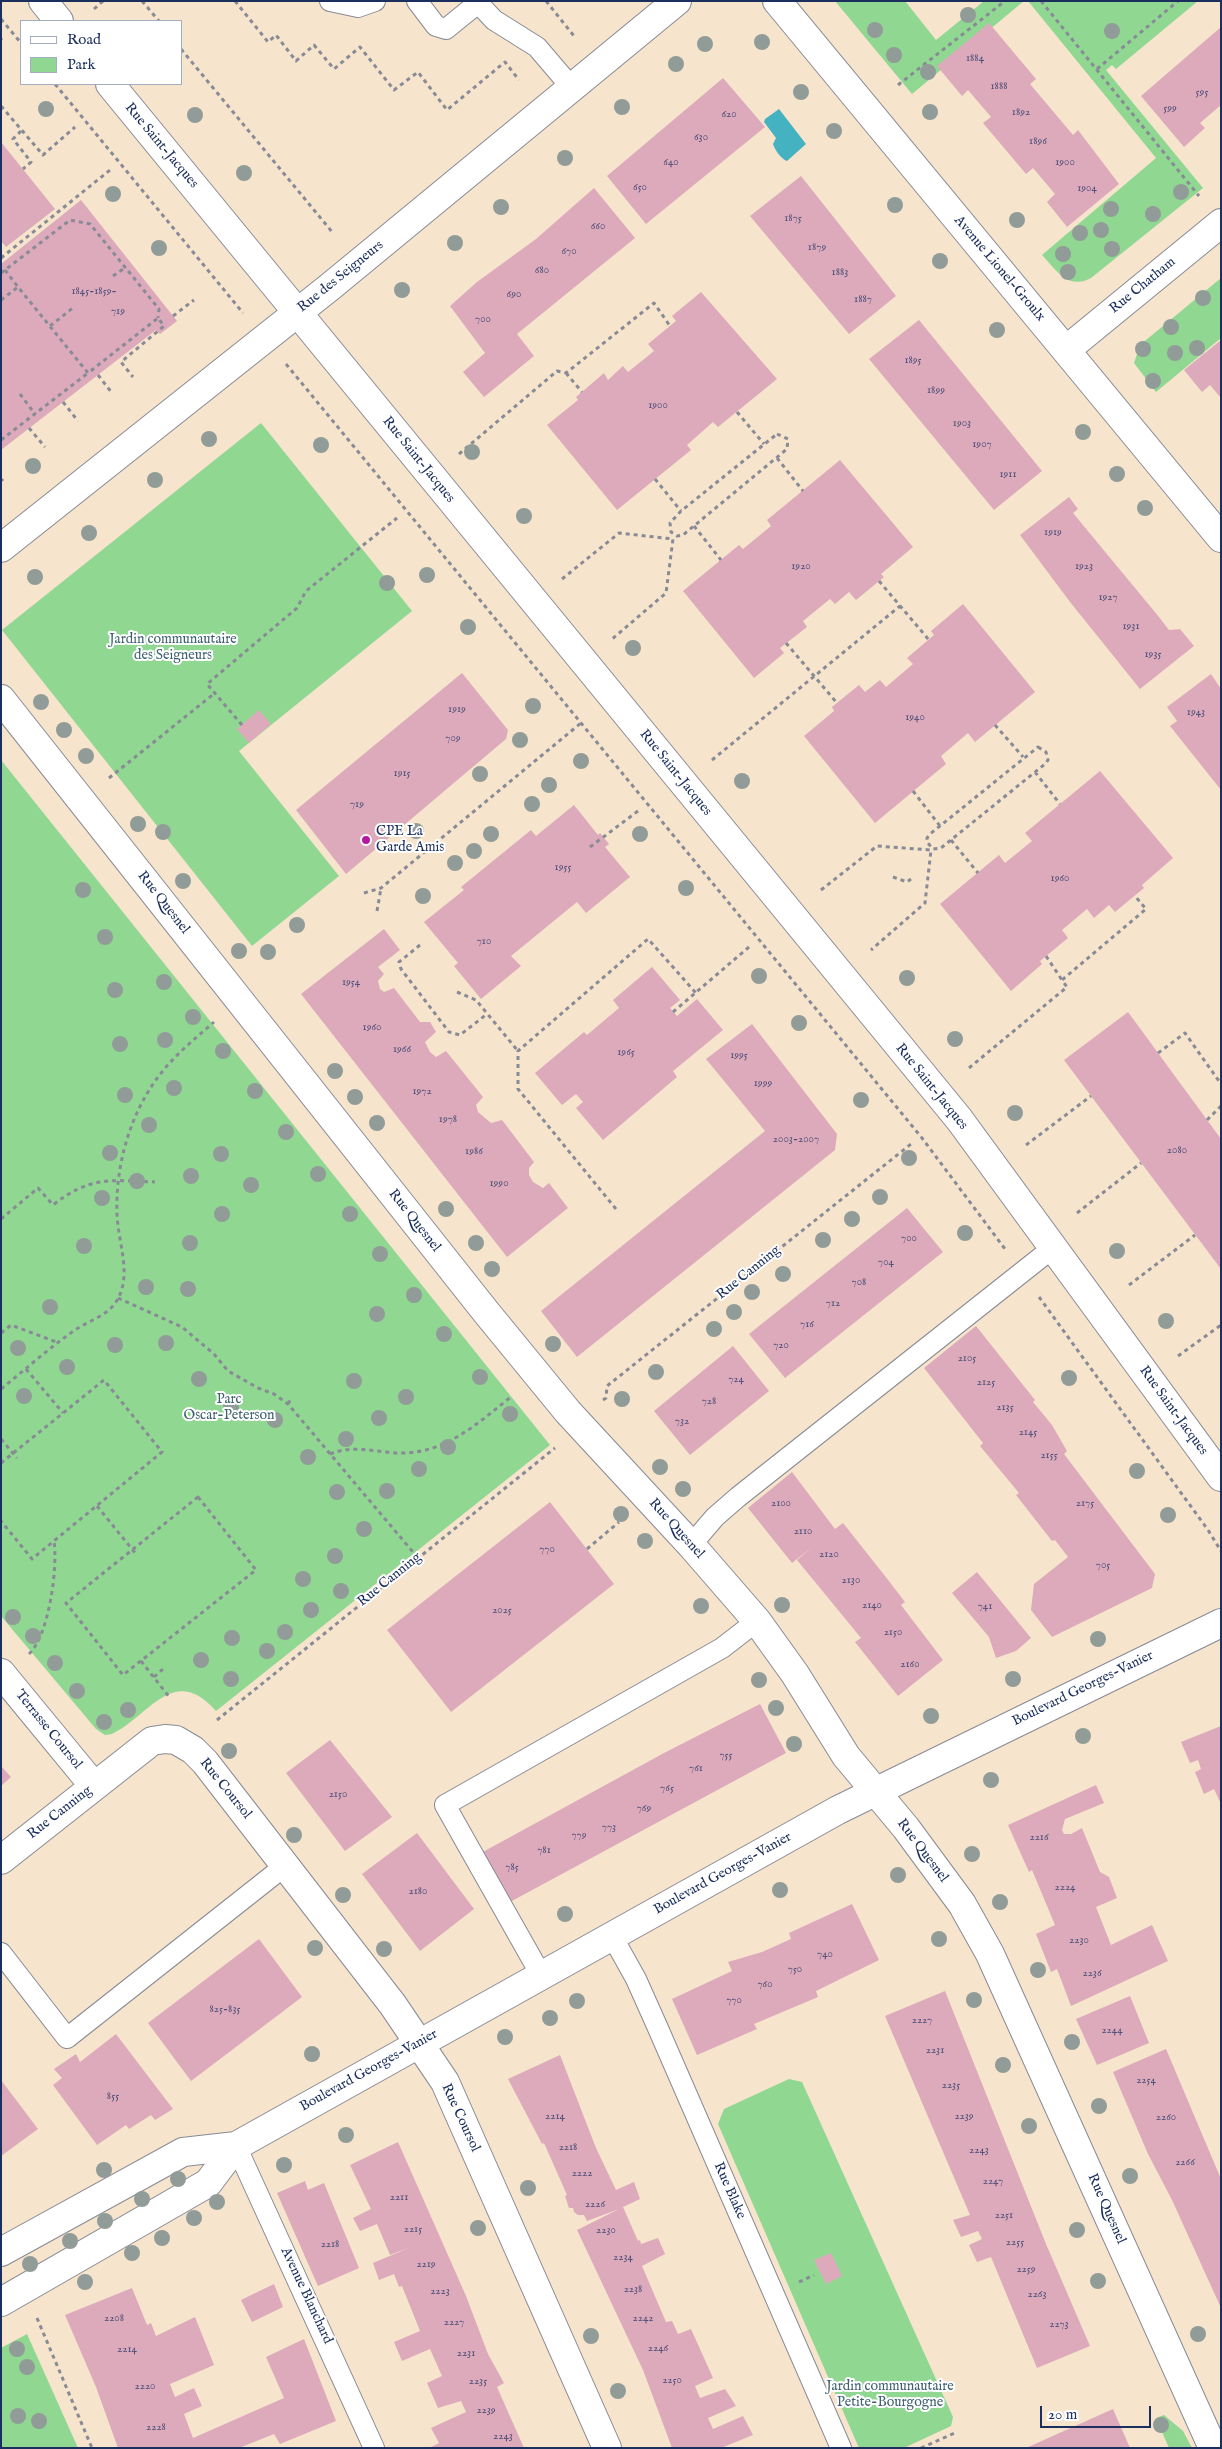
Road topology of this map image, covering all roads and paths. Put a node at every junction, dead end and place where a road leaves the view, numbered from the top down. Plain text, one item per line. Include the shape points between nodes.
1 (43, 1) edge
2 (103, 1) edge
3 (142, 1) edge
4 (235, 1) edge
5 (330, 1) edge
6 (374, 1) edge
7 (417, 1) edge
8 (546, 1) edge
9 (677, 1) edge
10 (777, 1) edge
11 (1004, 1) edge
12 (1041, 1) edge
13 (1178, 1) edge
14 (94, 9) dead end
15 (1, 19) edge
16 (58, 20) edge
17 (158, 20) edge
18 (574, 36) dead end
19 (20, 42) edge
20 (182, 49) edge
21 (1097, 69) junction
22 (519, 80) dead end
23 (55, 85) edge
24 (111, 85) edge
25 (898, 85) dead end
26 (572, 88) junction
27 (1, 106) edge
28 (75, 128) dead end
29 (21, 131) junction
30 (23, 169) dead end
31 (110, 170) dead end
32 (1199, 196) dead end
33 (1221, 223) edge
34 (333, 233) dead end
35 (1, 258) edge
36 (126, 267) junction
37 (5, 270) junction
38 (1, 273) edge
39 (113, 276) dead end
40 (18, 287) junction
41 (1, 300) edge
42 (194, 300) dead end
43 (232, 300) dead end
44 (74, 307) dead end
45 (297, 312) junction
46 (174, 316) dead end
47 (158, 318) junction
48 (50, 326) junction
49 (670, 326) dead end
50 (1066, 350) junction
51 (88, 373) junction
52 (294, 374) dead end
53 (566, 374) junction
54 (98, 375) dead end
55 (133, 377) dead end
56 (582, 392) dead end
57 (112, 393) dead end
58 (20, 394) dead end
59 (64, 402) dead end
60 (737, 412) dead end
61 (35, 414) junction
62 (78, 420) dead end
63 (30, 428) dead end
64 (1, 440) edge
65 (764, 444) junction
66 (45, 447) dead end
67 (458, 454) dead end
68 (777, 458) junction
69 (655, 479) dead end
70 (803, 491) dead end
71 (681, 511) junction
72 (397, 518) dead end
73 (694, 526) junction
74 (674, 534) junction
75 (1221, 538) edge
76 (673, 539) junction
77 (1, 548) edge
78 (721, 560) dead end
79 (562, 579) dead end
80 (879, 581) dead end
81 (900, 606) junction
82 (611, 640) dead end
83 (929, 640) dead end
84 (786, 644) dead end
85 (814, 676) junction
86 (215, 693) junction
87 (1, 698) edge
88 (837, 703) dead end
89 (581, 723) junction
90 (242, 725) dead end
91 (996, 725) dead end
92 (1023, 757) junction
93 (712, 760) dead end
94 (1035, 772) junction
95 (110, 778) dead end
96 (913, 791) dead end
97 (1060, 804) dead end
98 (638, 811) dead end
99 (940, 826) junction
100 (951, 840) junction
101 (590, 847) dead end
102 (931, 848) junction
103 (978, 873) dead end
104 (893, 877) dead end
105 (911, 879) dead end
106 (381, 888) junction
107 (821, 890) dead end
108 (364, 893) dead end
109 (1135, 896) dead end
110 (376, 911) dead end
111 (420, 945) dead end
112 (748, 947) dead end
113 (871, 950) dead end
114 (1046, 956) dead end
115 (1062, 980) junction
116 (457, 992) dead end
117 (696, 993) junction
118 (673, 1012) dead end
119 (487, 1014) junction
120 (216, 1020) dead end
121 (518, 1050) junction
122 (1158, 1054) dead end
123 (969, 1068) dead end
124 (1221, 1084) edge
125 (1091, 1096) dead end
126 (1221, 1106) edge
127 (1206, 1120) dead end
128 (911, 1144) dead end
129 (1026, 1144) dead end
130 (1141, 1163) dead end
131 (119, 1180) junction
132 (155, 1182) dead end
133 (616, 1209) dead end
134 (1077, 1213) dead end
135 (1, 1219) edge
136 (1195, 1235) dead end
137 (1054, 1247) junction
138 (1007, 1252) dead end
139 (1129, 1285) dead end
140 (1033, 1289) dead end
141 (118, 1298) junction
142 (1221, 1325) edge
143 (1, 1333) edge
144 (59, 1342) junction
145 (1178, 1356) dead end
146 (26, 1369) junction
147 (1, 1389) edge
148 (514, 1394) dead end
149 (292, 1397) dead end
150 (601, 1402) dead end
151 (288, 1404) junction
152 (62, 1414) junction
153 (1, 1439) edge
154 (558, 1446) dead end
155 (13, 1453) junction
156 (330, 1454) junction
157 (17, 1458) dead end
158 (1, 1463) edge
159 (1221, 1477) edge
160 (97, 1506) junction
161 (1, 1522) edge
162 (619, 1522) dead end
163 (54, 1540) junction
164 (691, 1545) junction
165 (586, 1549) dead end
166 (132, 1550) junction
167 (1221, 1551) edge
168 (136, 1554) dead end
169 (418, 1558) junction
170 (757, 1621) junction
171 (1221, 1623) edge
172 (28, 1655) dead end
173 (141, 1661) junction
174 (163, 1669) dead end
175 (1, 1673) edge
176 (154, 1677) junction
177 (170, 1698) dead end
178 (217, 1720) dead end
179 (171, 1739) joint
180 (94, 1786) junction
181 (875, 1791) junction
182 (1, 1860) edge
183 (286, 1865) junction
184 (612, 1936) junction
185 (1, 1953) edge
186 (541, 1975) junction
187 (418, 2044) junction
188 (236, 2146) junction
189 (1, 2252) edge
190 (1, 2302) edge
191 (37, 2318) dead end
192 (957, 2432) dead end
193 (92, 2448) edge
194 (374, 2448) edge
195 (607, 2448) edge
196 (841, 2448) edge
197 (921, 2448) edge
198 (1213, 2448) edge

1 - 16 street
2 - 14 path
3 - 17 path
4 - 22 path via 268,42 276,35 296,61 314,45 334,68 360,47 394,90 418,72 447,110 505,62
5 - 6 lane via 350,6
7 - 26 lane via 436,26 446,29 478,3 494,20 537,47
8 - 18 path
9 - 26 street, Rue des Seigneurs
10 - 50 street, Avenue Lionel-Groulx
11 - 25 path
12 - 21 path
13 - 21 path
15 - 19 path
20 - 34 path
21 - 32 path
23 - 43 path
24 - 45 street, Rue Saint-Jacques
26 - 45 street, Rue des Seigneurs
27 - 29 path
28 - 29 path via 43,156
29 - 30 path via 13,139 31,162
31 - 35 path
33 - 50 street, Rue Chatham
36 - 37 path via 90,224 70,220
36 - 39 path
36 - 47 path via 159,309
37 - 38 path
37 - 40 path
40 - 41 path
40 - 48 path
42 - 46 path
44 - 48 path
45 - 77 street, Rue des Seigneurs
45 - 137 street, Rue Saint-Jacques via 952,1112
47 - 51 path
47 - 55 path via 164,326 121,362
48 - 51 path
49 - 53 path via 654,303
50 - 75 street, Avenue Lionel-Groulx
51 - 61 path
52 - 89 path
53 - 56 path
53 - 67 path via 557,370
54 - 57 path
58 - 61 path
59 - 62 path
60 - 65 path
61 - 64 path
63 - 66 path
65 - 68 path via 777,434 786,437 789,446
65 - 71 path
68 - 70 path
68 - 73 path
69 - 71 path
71 - 74 path via 670,523
72 - 86 path via 306,591 297,608 207,684
73 - 74 path via 681,536
73 - 78 path
74 - 76 path
76 - 79 path via 619,533
76 - 82 path via 666,593
80 - 81 path
81 - 83 path
81 - 85 path
84 - 85 path
85 - 88 path
85 - 93 path
86 - 90 path
86 - 95 path
87 - 164 street, Rue Quesnel via 486,1312 568,1412
89 - 106 path
89 - 138 path via 922,1138
91 - 92 path
92 - 94 path via 1038,747 1046,752 1048,760
92 - 99 path
94 - 97 path
94 - 100 path
96 - 99 path
98 - 101 path
99 - 102 path via 927,838
100 - 102 path via 941,848
100 - 103 path
102 - 107 path via 877,846
102 - 113 path via 925,903
104 - 105 path via 907,882
106 - 108 path
106 - 110 path
109 - 115 path via 1146,909
111 - 119 path via 399,962 401,970 449,1032 460,1036
112 - 117 path
114 - 115 path
115 - 123 path via 1067,987
116 - 119 path via 476,1000
117 - 118 path
117 - 121 path via 648,939
119 - 121 path
120 - 131 path via 174,1058 150,1088 129,1135
121 - 133 path via 518,1089
122 - 124 path via 1185,1033
125 - 129 path
126 - 127 path
128 - 150 path, Rue Canning via 607,1386 606,1398
130 - 134 path
131 - 132 path
131 - 135 path via 100,1181 82,1187 53,1205 38,1188
131 - 141 path via 117,1215 125,1277
136 - 139 path
137 - 159 street, Rue Saint-Jacques
137 - 164 lane via 738,1497
140 - 167 path
141 - 144 path via 109,1310
141 - 151 path via 182,1327 228,1370
142 - 145 path
143 - 144 path via 11,1325
144 - 146 path
146 - 147 path
146 - 152 path
148 - 156 path via 470,1430 441,1445 405,1453 350,1448
149 - 151 path
151 - 156 path
152 - 155 path
152 - 160 path via 104,1380 162,1452
153 - 155 path
154 - 169 path, Rue Canning
155 - 157 path
155 - 158 path
156 - 169 path
160 - 163 path
160 - 166 path
161 - 163 path via 32,1559
162 - 165 path
163 - 172 path via 56,1572 50,1602 36,1644
164 - 170 street, Rue Quesnel
166 - 168 path
166 - 173 path via 66,1603 123,1676
166 - 173 path via 198,1497 256,1570
169 - 178 path, Rue Canning
170 - 181 street, Rue Quesnel via 795,1674 846,1756
170 - 186 lane via 722,1648 445,1804
171 - 181 street, Boulevard Georges-Vanier
173 - 176 path
174 - 176 path
175 - 180 street, Terrasse Coursol
176 - 177 path
179 - 180 street, Rue Canning via 152,1742
179 - 183 street, Rue Coursol via 198,1755
180 - 182 street, Rue Canning
181 - 184 street, Boulevard Georges-Vanier
181 - 198 street, Rue Quesnel via 962,1904 990,1954
183 - 185 lane via 66,2038
183 - 187 street, Rue Coursol
184 - 186 street, Boulevard Georges-Vanier
184 - 196 lane, Rue Blake via 657,2026
186 - 187 street, Boulevard Georges-Vanier
187 - 188 street, Boulevard Georges-Vanier
187 - 195 street, Rue Coursol via 449,2090
188 - 189 street, Boulevard Georges-Vanier via 183,2152
188 - 190 street, Boulevard Georges-Vanier via 208,2183
188 - 194 lane, Avenue Blanchard
191 - 193 path
192 - 197 path

